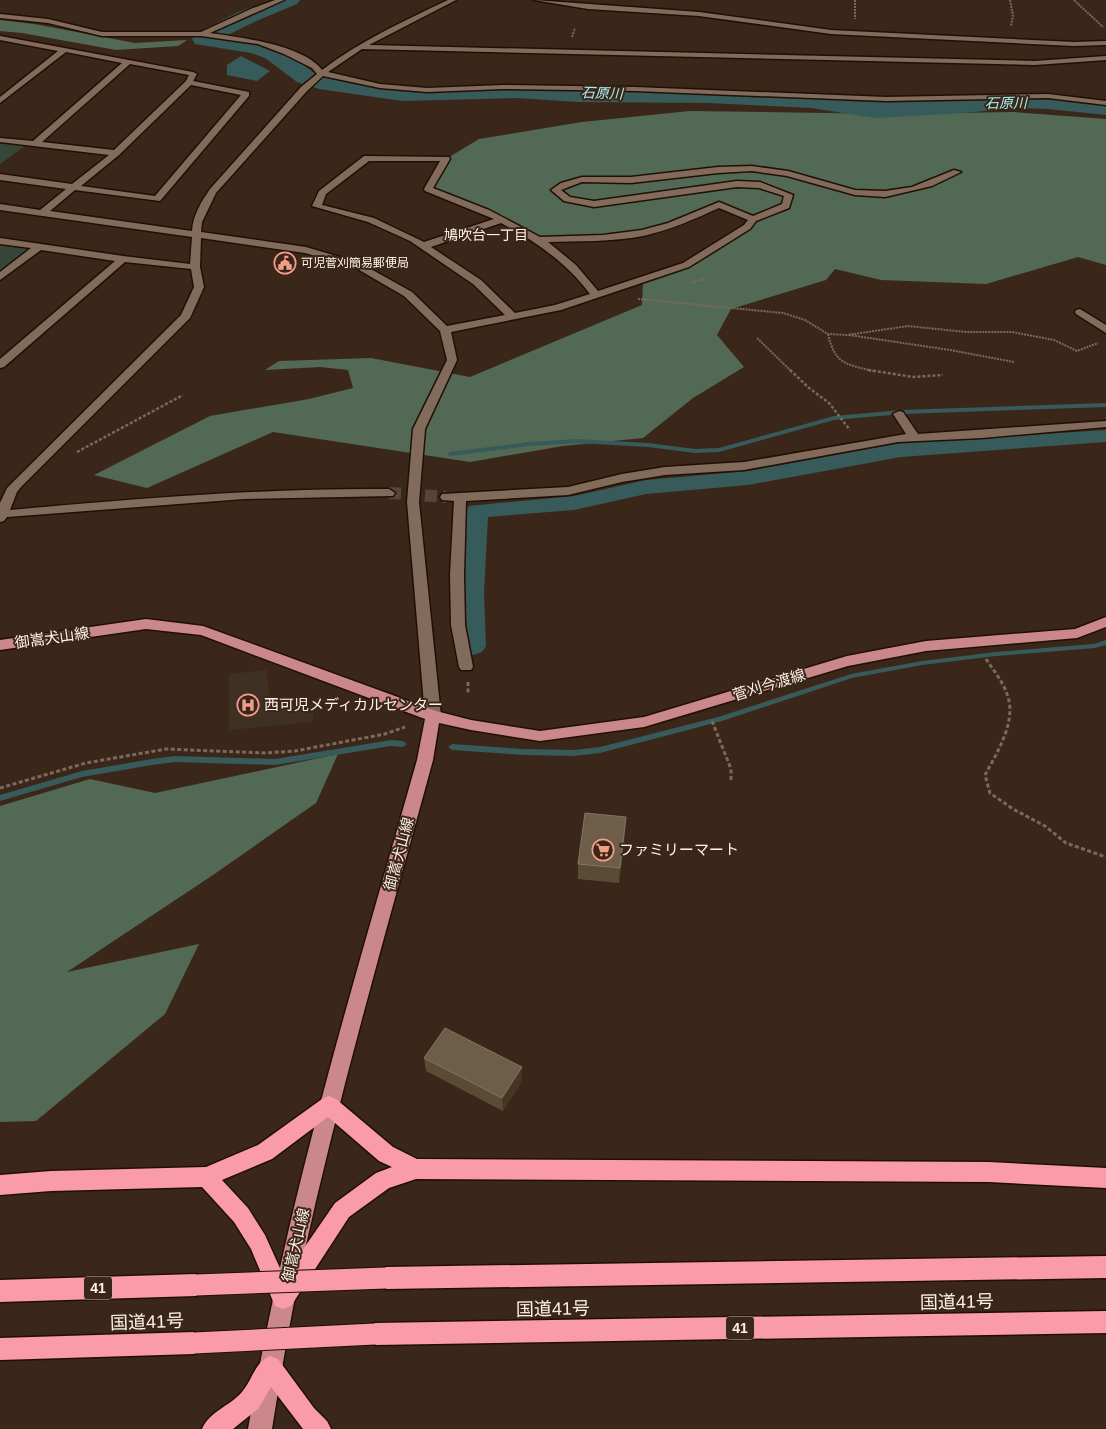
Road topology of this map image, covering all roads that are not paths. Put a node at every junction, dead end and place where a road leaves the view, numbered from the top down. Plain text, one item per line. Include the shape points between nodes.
1 (281, 0) edge
2 (453, 0) edge
3 (537, 0) edge
4 (0, 16) edge
5 (201, 34) junction
6 (2, 40) edge
7 (1106, 43) edge
8 (361, 47) junction
9 (63, 51) junction
10 (1106, 58) edge
11 (128, 62) junction
12 (320, 73) junction
13 (189, 82) junction
14 (0, 101) edge
15 (1106, 103) edge
16 (0, 140) edge
17 (36, 144) junction
18 (116, 153) junction
19 (957, 172) dead end
20 (0, 177) edge
21 (75, 187) junction
22 (0, 207) edge
23 (43, 212) junction
24 (752, 219) junction
25 (501, 220) junction
26 (197, 235) junction
27 (537, 240) junction
28 (0, 241) edge
29 (423, 246) junction
30 (39, 247) junction
31 (123, 259) junction
32 (195, 267) junction
33 (0, 277) edge
34 (595, 294) junction
35 (1080, 312) dead end
36 (512, 316) junction
37 (445, 330) junction
38 (1106, 330) edge
39 (0, 365) edge
40 (899, 414) dead end
41 (1106, 424) edge
42 (914, 438) junction
43 (389, 493) tunnel mouth
44 (446, 497) tunnel mouth
45 (460, 498) junction
46 (1, 516) edge
47 (1106, 622) edge
48 (0, 645) edge
49 (466, 667) dead end
50 (433, 716) junction
51 (329, 1105) junction
52 (416, 1169) junction
53 (206, 1177) junction
54 (1106, 1178) edge
55 (0, 1185) edge
56 (1106, 1267) edge
57 (0, 1292) edge
58 (283, 1298) junction
59 (1106, 1322) edge
60 (0, 1349) edge
61 (270, 1367) junction
62 (214, 1429) edge
63 (260, 1429) edge
64 (319, 1429) edge

1 - 5 street
2 - 8 street
3 - 7 street via 588,7 699,14 831,32
4 - 5 street via 48,21 102,34
5 - 12 street via 274,46 315,66
6 - 9 street
8 - 10 street via 1017,63
8 - 12 street
9 - 11 street
9 - 14 street
11 - 13 street via 193,74
11 - 17 street
12 - 15 street via 380,86 427,90 503,87 886,98 1048,96
12 - 26 street via 213,191 196,222
13 - 18 street
13 - 21 street via 246,94 156,199
16 - 17 street
17 - 18 street
18 - 21 street
19 - 24 street via 921,188 872,195 771,170 733,168 697,170 657,179 589,178 566,181 554,190 567,199 594,204 737,184 760,185 789,195 786,206
20 - 21 street
21 - 23 street
22 - 23 street
23 - 26 street
24 - 27 street via 718,205 644,233
24 - 34 street via 747,227 686,265
25 - 27 street
25 - 29 street
25 - 29 street via 428,189 446,159 367,158 322,193 317,206 370,220
26 - 32 street
26 - 37 street via 306,250 357,265 408,294
27 - 34 street via 573,268
28 - 30 street
29 - 36 street via 477,282
30 - 31 street
30 - 33 street
31 - 32 street
31 - 39 street
32 - 46 street via 199,287 186,316 16,484
34 - 36 street via 557,308
35 - 38 street
36 - 37 street
37 - 50 street via 452,360 419,429 413,502
40 - 42 street
41 - 42 street
42 - 45 street via 898,438 744,466 665,471 568,491
43 - 46 street via 206,498
44 - 45 street
45 - 49 street via 456,575 458,626
47 - 50 main road, 菅刈今渡線 via 1077,633 926,646 847,661 644,722 540,736
48 - 50 main road, 御嵩犬山線 via 146,624 203,631
50 - 51 main road, 御嵩犬山線 via 425,760
51 - 52 highway via 386,1154
51 - 53 highway via 266,1152
51 - 58 main road, 御嵩犬山線
52 - 54 highway via 989,1172
52 - 58 highway via 383,1180 342,1210
53 - 55 highway
53 - 58 highway via 240,1215 258,1242
56 - 57 highway, 国道41号 / 41, bridge via 386,1278
58 - 61 main road, 御嵩犬山線
59 - 60 highway, 国道41号 / 41, bridge via 375,1334
61 - 62 highway via 250,1401
61 - 63 main road, 御嵩犬山線
61 - 64 highway

